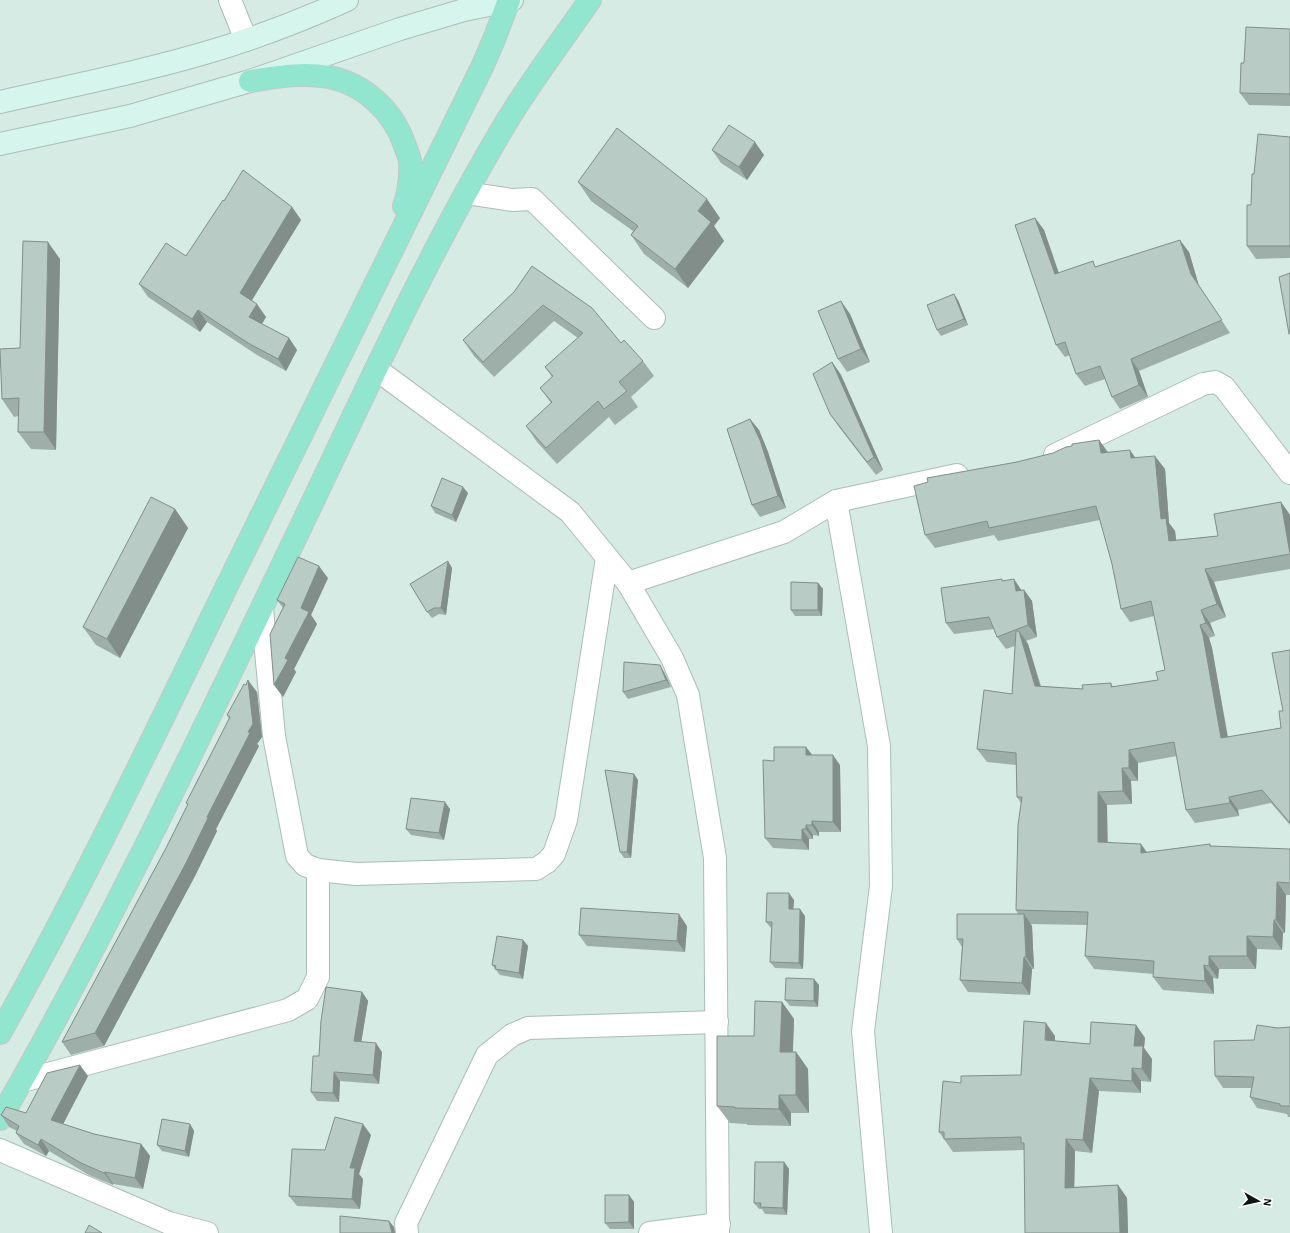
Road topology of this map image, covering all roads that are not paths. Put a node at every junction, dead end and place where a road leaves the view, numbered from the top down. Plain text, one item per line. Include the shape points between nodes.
1 (230, 0) edge
2 (347, 0) edge
3 (510, 0) edge
4 (590, 0) edge
5 (246, 40) junction
6 (250, 81) junction
7 (0, 102) edge
8 (0, 144) edge
9 (466, 193) junction
10 (385, 262) junction
11 (654, 318) dead end
12 (376, 369) junction
13 (1038, 459) edge
14 (979, 471) edge
15 (1290, 473) edge
16 (836, 501) junction
17 (607, 558) junction
18 (628, 583) junction
19 (262, 609) junction
20 (318, 870) junction
21 (717, 1022) junction
22 (0, 1033) edge
23 (22, 1080) junction
24 (0, 1119) edge
25 (0, 1150) edge
26 (718, 1228) edge
27 (206, 1233) edge
28 (407, 1233) edge
29 (650, 1233) edge
30 (881, 1233) edge

1 - 5 street
2 - 5 main road
3 - 6 main road via 407,27
3 - 10 highway via 483,65
4 - 9 highway via 534,78
5 - 7 main road via 136,72
6 - 8 main road via 130,116
6 - 10 highway via 294,75 330,77 349,83 367,93 382,106 394,122 410,160 410,178 407,198
9 - 11 street via 512,200 532,199
9 - 12 highway
10 - 22 highway via 146,753
12 - 17 street via 570,512
12 - 19 highway
13 - 15 street via 1059,454 1204,384 1215,382 1224,387
14 - 16 street
16 - 18 street via 784,532
16 - 30 street via 879,746 881,886 863,1031
17 - 18 street
17 - 20 street via 566,820 554,854 547,862 536,869 356,874
18 - 21 street via 672,658 688,695 715,858
19 - 20 street via 274,736 297,856 305,865
19 - 23 highway via 123,891
20 - 23 street via 318,977 307,999 288,1010
21 - 26 street
21 - 28 street via 528,1028 512,1035 487,1055 406,1223
23 - 24 highway
25 - 27 street via 169,1223
26 - 29 street

